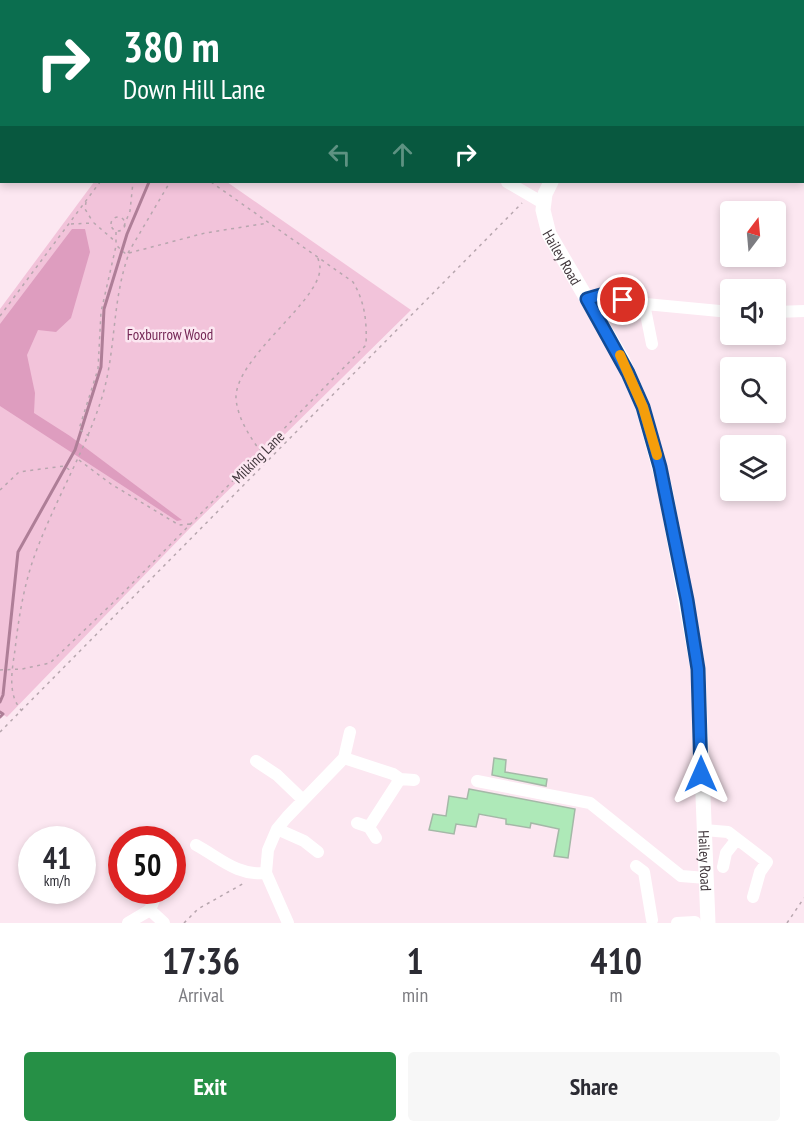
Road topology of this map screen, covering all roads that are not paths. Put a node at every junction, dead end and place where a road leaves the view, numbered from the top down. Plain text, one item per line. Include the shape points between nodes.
1 (509, 183) edge
2 (550, 183) edge
3 (537, 199) junction
4 (587, 299) junction
5 (644, 304) junction
6 (720, 311) edge
7 (804, 311) edge
8 (786, 312) edge
9 (652, 344) dead end
10 (350, 732) dead end
11 (344, 758) junction
12 (256, 761) dead end
13 (400, 779) junction
14 (414, 780) dead end
15 (477, 781) dead end
16 (302, 799) junction
17 (277, 829) junction
18 (704, 830) junction
19 (376, 838) dead end
20 (737, 839) junction
21 (196, 845) dead end
22 (318, 852) dead end
23 (636, 866) dead end
24 (723, 867) dead end
25 (260, 874) junction
26 (706, 878) junction
27 (753, 897) dead end
28 (152, 904) edge
29 (696, 908) dead end
30 (150, 910) junction
31 (652, 922) edge
32 (128, 923) edge
33 (164, 923) edge
34 (288, 923) edge
35 (677, 923) edge
36 (699, 923) edge

1 - 3 street
2 - 3 main road
3 - 4 main road, Hailey Road via 549,234
4 - 5 street via 601,295
4 - 18 main road, Hailey Road via 622,359 643,407 665,489 698,669
5 - 6 street
5 - 9 street
7 - 8 street
10 - 11 street
11 - 13 street
11 - 16 street
12 - 16 street
13 - 14 street
13 - 19 street via 363,825
15 - 26 street via 590,803 681,876
16 - 17 street
17 - 22 street
17 - 25 street
18 - 20 street via 728,832
18 - 26 main road, Hailey Road
20 - 24 street via 726,853
20 - 27 street via 767,862
21 - 25 street via 232,869
23 - 31 street via 644,872
25 - 34 street
26 - 36 main road, Hailey Road
28 - 30 street
29 - 36 street, Hailey Road
30 - 32 street
30 - 33 street
35 - 36 street

